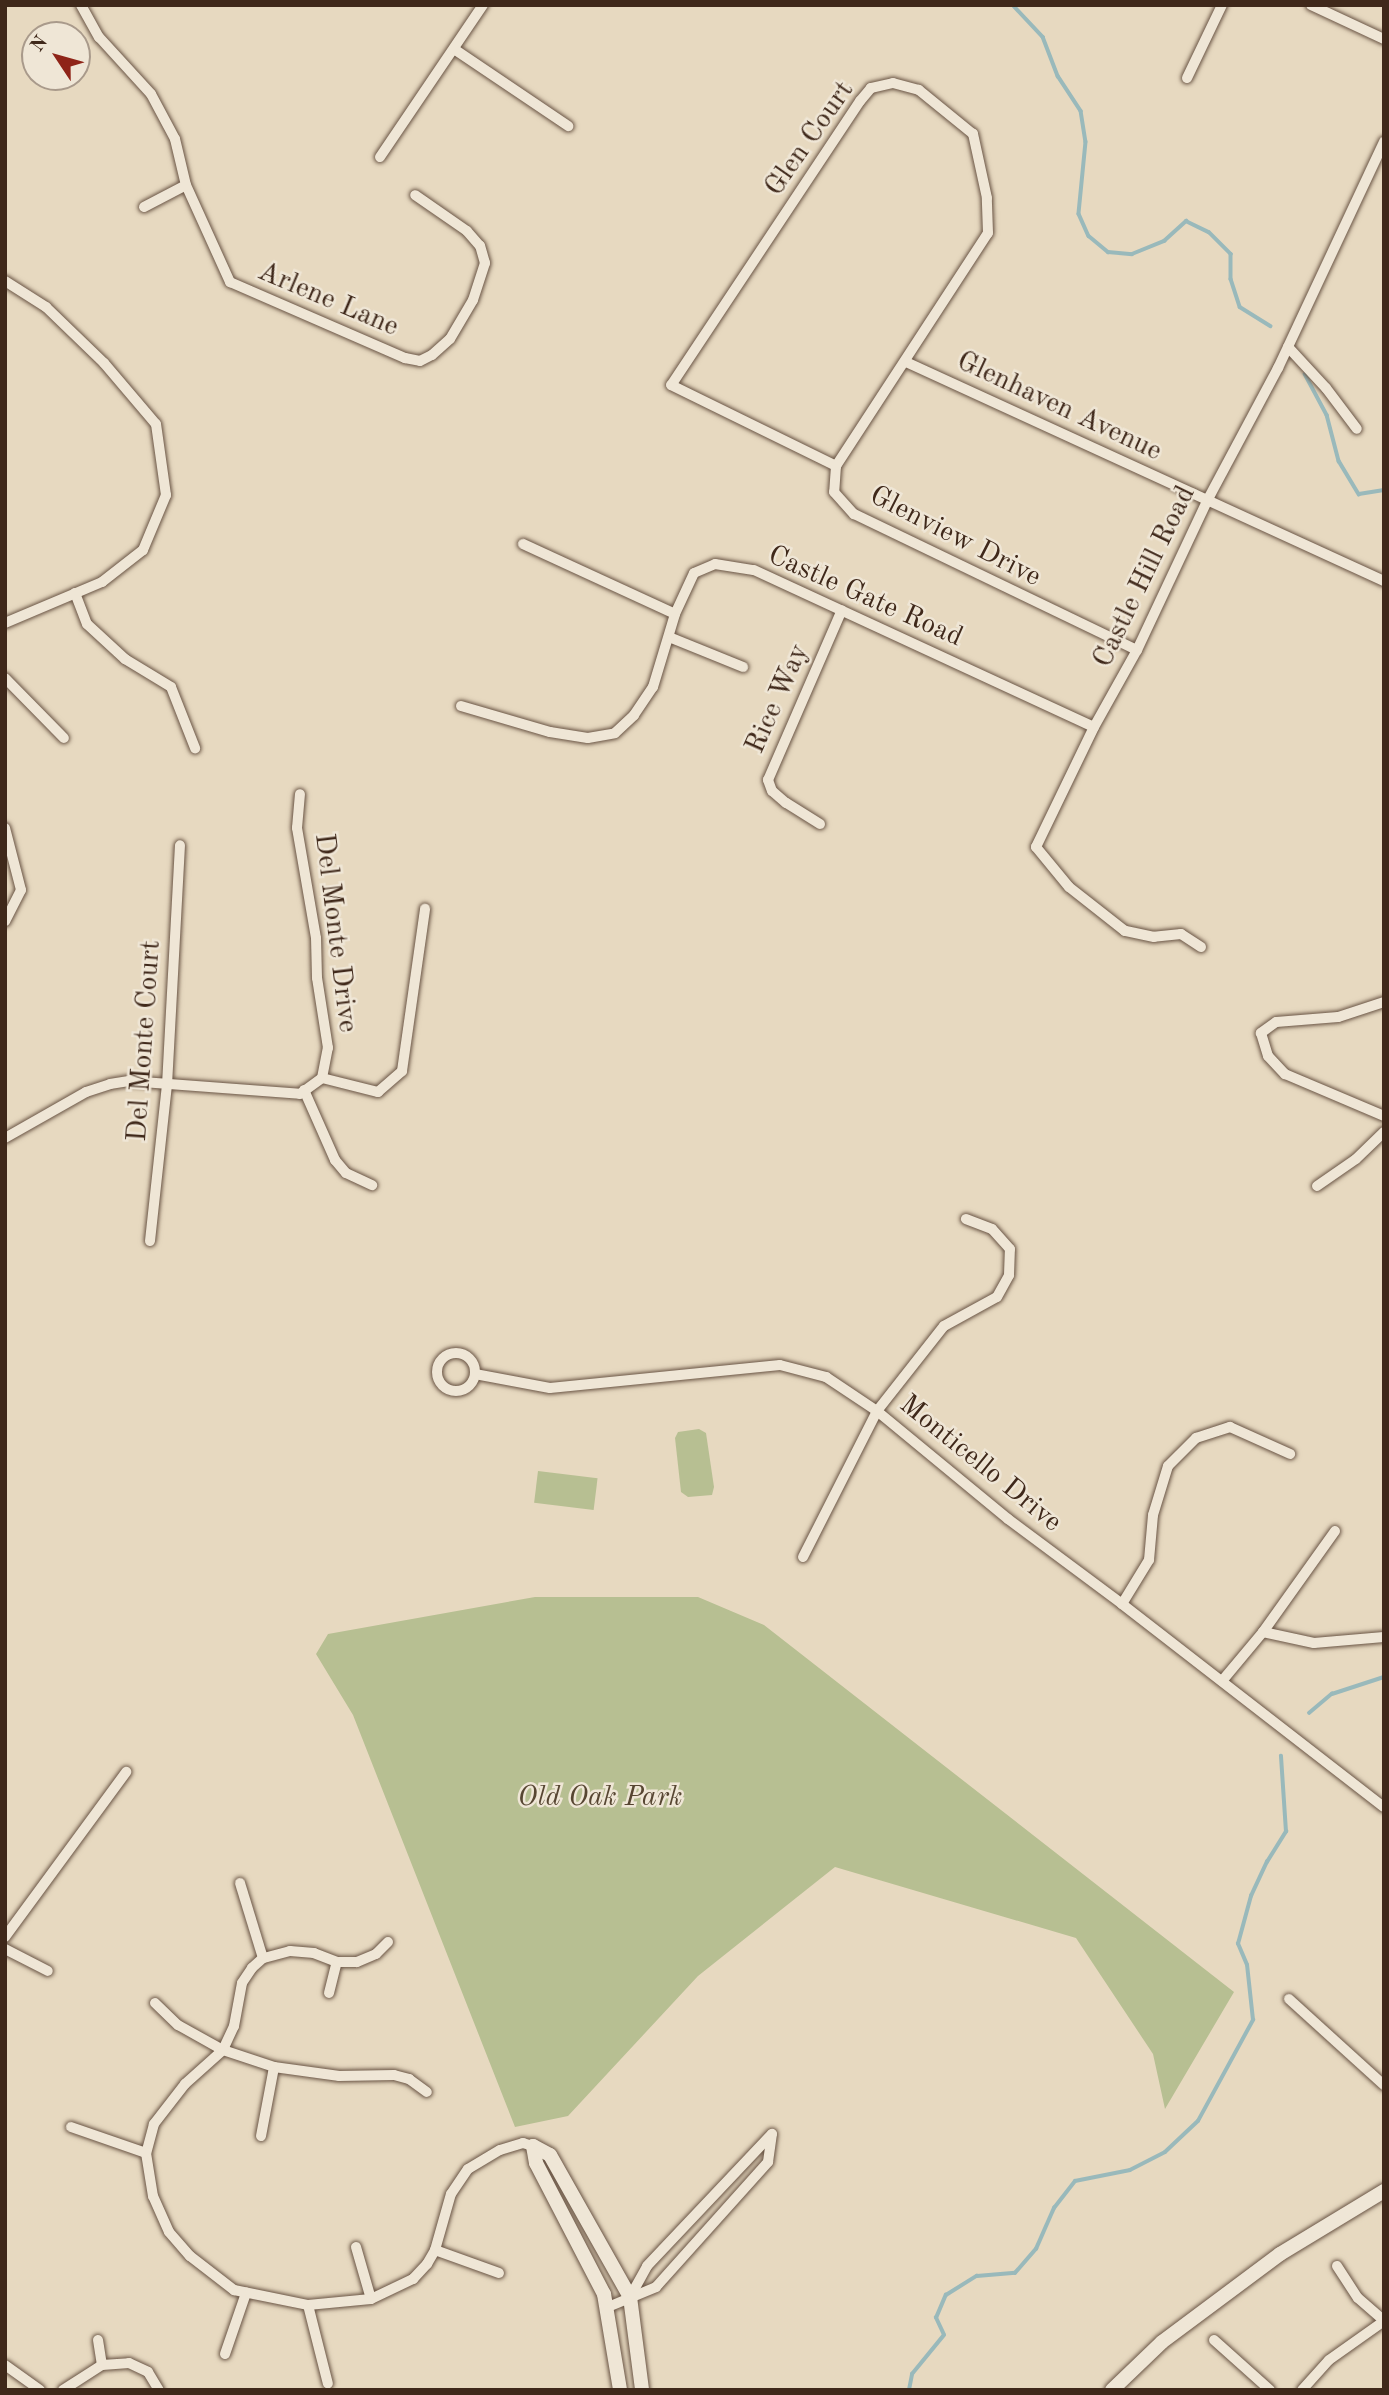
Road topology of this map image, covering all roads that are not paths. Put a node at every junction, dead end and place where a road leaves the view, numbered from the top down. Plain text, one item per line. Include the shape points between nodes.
1 (81, 5) edge
2 (483, 5) edge
3 (1222, 5) edge
4 (1311, 5) edge
5 (1384, 39) edge
6 (454, 49) junction
7 (1187, 78) dead end
8 (568, 126) dead end
9 (1382, 150) edge
10 (380, 157) dead end
11 (186, 185) junction
12 (415, 195) dead end
13 (144, 207) dead end
14 (5, 281) edge
15 (1288, 347) junction
16 (906, 362) junction
17 (1357, 429) dead end
18 (836, 466) junction
19 (1207, 501) junction
20 (523, 544) dead end
21 (1384, 581) edge
22 (75, 593) junction
23 (842, 610) junction
24 (675, 614) junction
25 (5, 623) edge
26 (669, 637) junction
27 (1137, 650) junction
28 (743, 667) dead end
29 (5, 678) edge
30 (461, 706) dead end
31 (1094, 727) junction
32 (64, 738) dead end
33 (195, 748) dead end
34 (300, 794) dead end
35 (820, 824) dead end
36 (5, 828) edge
37 (180, 845) dead end
38 (425, 909) dead end
39 (5, 921) edge
40 (1201, 947) dead end
41 (1384, 1002) edge
42 (322, 1078) junction
43 (167, 1084) junction
44 (304, 1090) junction
45 (1384, 1115) edge
46 (1384, 1132) edge
47 (5, 1138) edge
48 (372, 1185) dead end
49 (1317, 1186) dead end
50 (966, 1219) dead end
51 (150, 1241) dead end
52 (475, 1374) dead end
53 (877, 1411) junction
54 (1290, 1454) dead end
55 (1335, 1531) dead end
56 (803, 1557) dead end
57 (1122, 1604) junction
58 (1263, 1632) junction
59 (1384, 1637) edge
60 (1222, 1681) junction
61 (126, 1772) dead end
62 (1384, 1807) edge
63 (240, 1883) dead end
64 (5, 1937) edge
65 (388, 1942) dead end
66 (5, 1949) edge
67 (263, 1958) junction
68 (337, 1962) junction
69 (48, 1971) dead end
70 (330, 1993) dead end
71 (1289, 1999) dead end
72 (155, 2003) dead end
73 (223, 2050) junction
74 (274, 2067) junction
75 (1384, 2085) edge
76 (427, 2092) dead end
77 (71, 2127) dead end
78 (261, 2136) dead end
79 (533, 2146) junction
80 (146, 2153) junction
81 (1384, 2191) edge
82 (356, 2247) dead end
83 (435, 2250) junction
84 (1337, 2266) dead end
85 (499, 2273) dead end
86 (246, 2293) junction
87 (630, 2297) junction
88 (371, 2299) junction
89 (308, 2305) junction
90 (608, 2306) junction
91 (1384, 2321) edge
92 (98, 2340) dead end
93 (1214, 2340) dead end
94 (225, 2354) dead end
95 (5, 2365) edge
96 (102, 2365) junction
97 (328, 2384) dead end
98 (1122, 2387) edge
99 (40, 2390) edge
100 (63, 2390) edge
101 (159, 2390) edge
102 (620, 2390) edge
103 (642, 2390) edge
104 (1270, 2390) edge
105 (1302, 2390) edge

1 - 11 street, Arlene Lane via 99,37 151,94 175,139
2 - 6 street
3 - 7 street
4 - 5 street
6 - 8 street
6 - 10 street
9 - 15 street, Castle Hill Road
11 - 12 street, Arlene Lane via 230,282 405,358 420,360 450,340 473,300 485,263 480,246 467,231
11 - 13 street
14 - 22 street via 46,307 104,363 156,424 166,495 143,551 102,582
15 - 17 street
15 - 19 street, Castle Hill Road
16 - 18 street, Glen Court
16 - 18 street, Glen Court via 988,233 987,198 973,134 919,90 893,83 871,88 860,101 671,384
16 - 19 street, Glenhaven Avenue
18 - 27 street, Glenview Drive via 834,492 854,514
19 - 21 street, Glenhaven Avenue
19 - 27 street, Castle Hill Road
20 - 24 street
22 - 25 street
22 - 33 street via 87,624 125,659 171,687
23 - 24 street, Castle Gate Road via 754,570 715,564 694,573
23 - 31 street, Castle Gate Road
23 - 35 street, Rice Way via 768,780 772,791 786,803
24 - 26 street, Castle Gate Road
26 - 28 street
26 - 30 street, Castle Gate Road via 653,687 615,733 588,738 550,732
27 - 31 street, Castle Hill Road
29 - 32 street
31 - 40 street, Castle Hill Road via 1036,847 1069,887 1125,931 1181,934
34 - 42 street, Del Monte Drive via 298,828 328,1048
36 - 39 street via 22,890
37 - 43 street, Del Monte Court
38 - 42 street via 402,1071 378,1092
41 - 45 street via 1338,1017 1276,1022 1261,1033 1268,1056 1285,1074
42 - 44 street
43 - 44 street via 256,1093 300,1094
43 - 47 street via 110,1084
43 - 51 street, Del Monte Court
44 - 48 street via 335,1160 346,1173
46 - 49 street
50 - 53 street via 992,1229 1010,1249 1009,1275 997,1297 944,1326
52 - 53 street, Monticello Drive via 550,1388 780,1365 826,1377
53 - 56 street
53 - 57 street, Monticello Drive via 1008,1519
54 - 57 street via 1230,1427 1196,1437 1168,1466 1153,1515 1149,1560
55 - 58 street
57 - 60 street, Monticello Drive
58 - 59 street via 1314,1643
58 - 60 street
60 - 62 street, Monticello Drive
61 - 64 street
63 - 67 street
65 - 68 street via 376,1954 357,1962
66 - 69 street
67 - 68 street via 290,1951 314,1953
67 - 73 street via 242,1983
68 - 70 street
71 - 75 street
72 - 73 street via 178,2025
73 - 74 street
73 - 80 street via 168,2103 154,2124
74 - 76 street via 339,2076 394,2075
74 - 78 street
77 - 80 street
79 - 83 street via 523,2143 500,2150 468,2169 451,2194
79 - 87 street via 550,2155
79 - 90 street via 536,2163
80 - 86 street via 153,2196 169,2232 212,2274
81 - 98 street via 1280,2254 1162,2342
82 - 88 street
83 - 85 street
83 - 88 street via 414,2279
84 - 91 street via 1357,2298
86 - 89 street
86 - 94 street
87 - 87 street via 656,2287 768,2162 772,2134 647,2266
87 - 90 street
87 - 103 street
88 - 89 street
89 - 97 street
90 - 102 street
91 - 105 street via 1329,2360
92 - 96 street
93 - 104 street
95 - 99 street
96 - 100 street
96 - 101 street via 130,2363 148,2372

